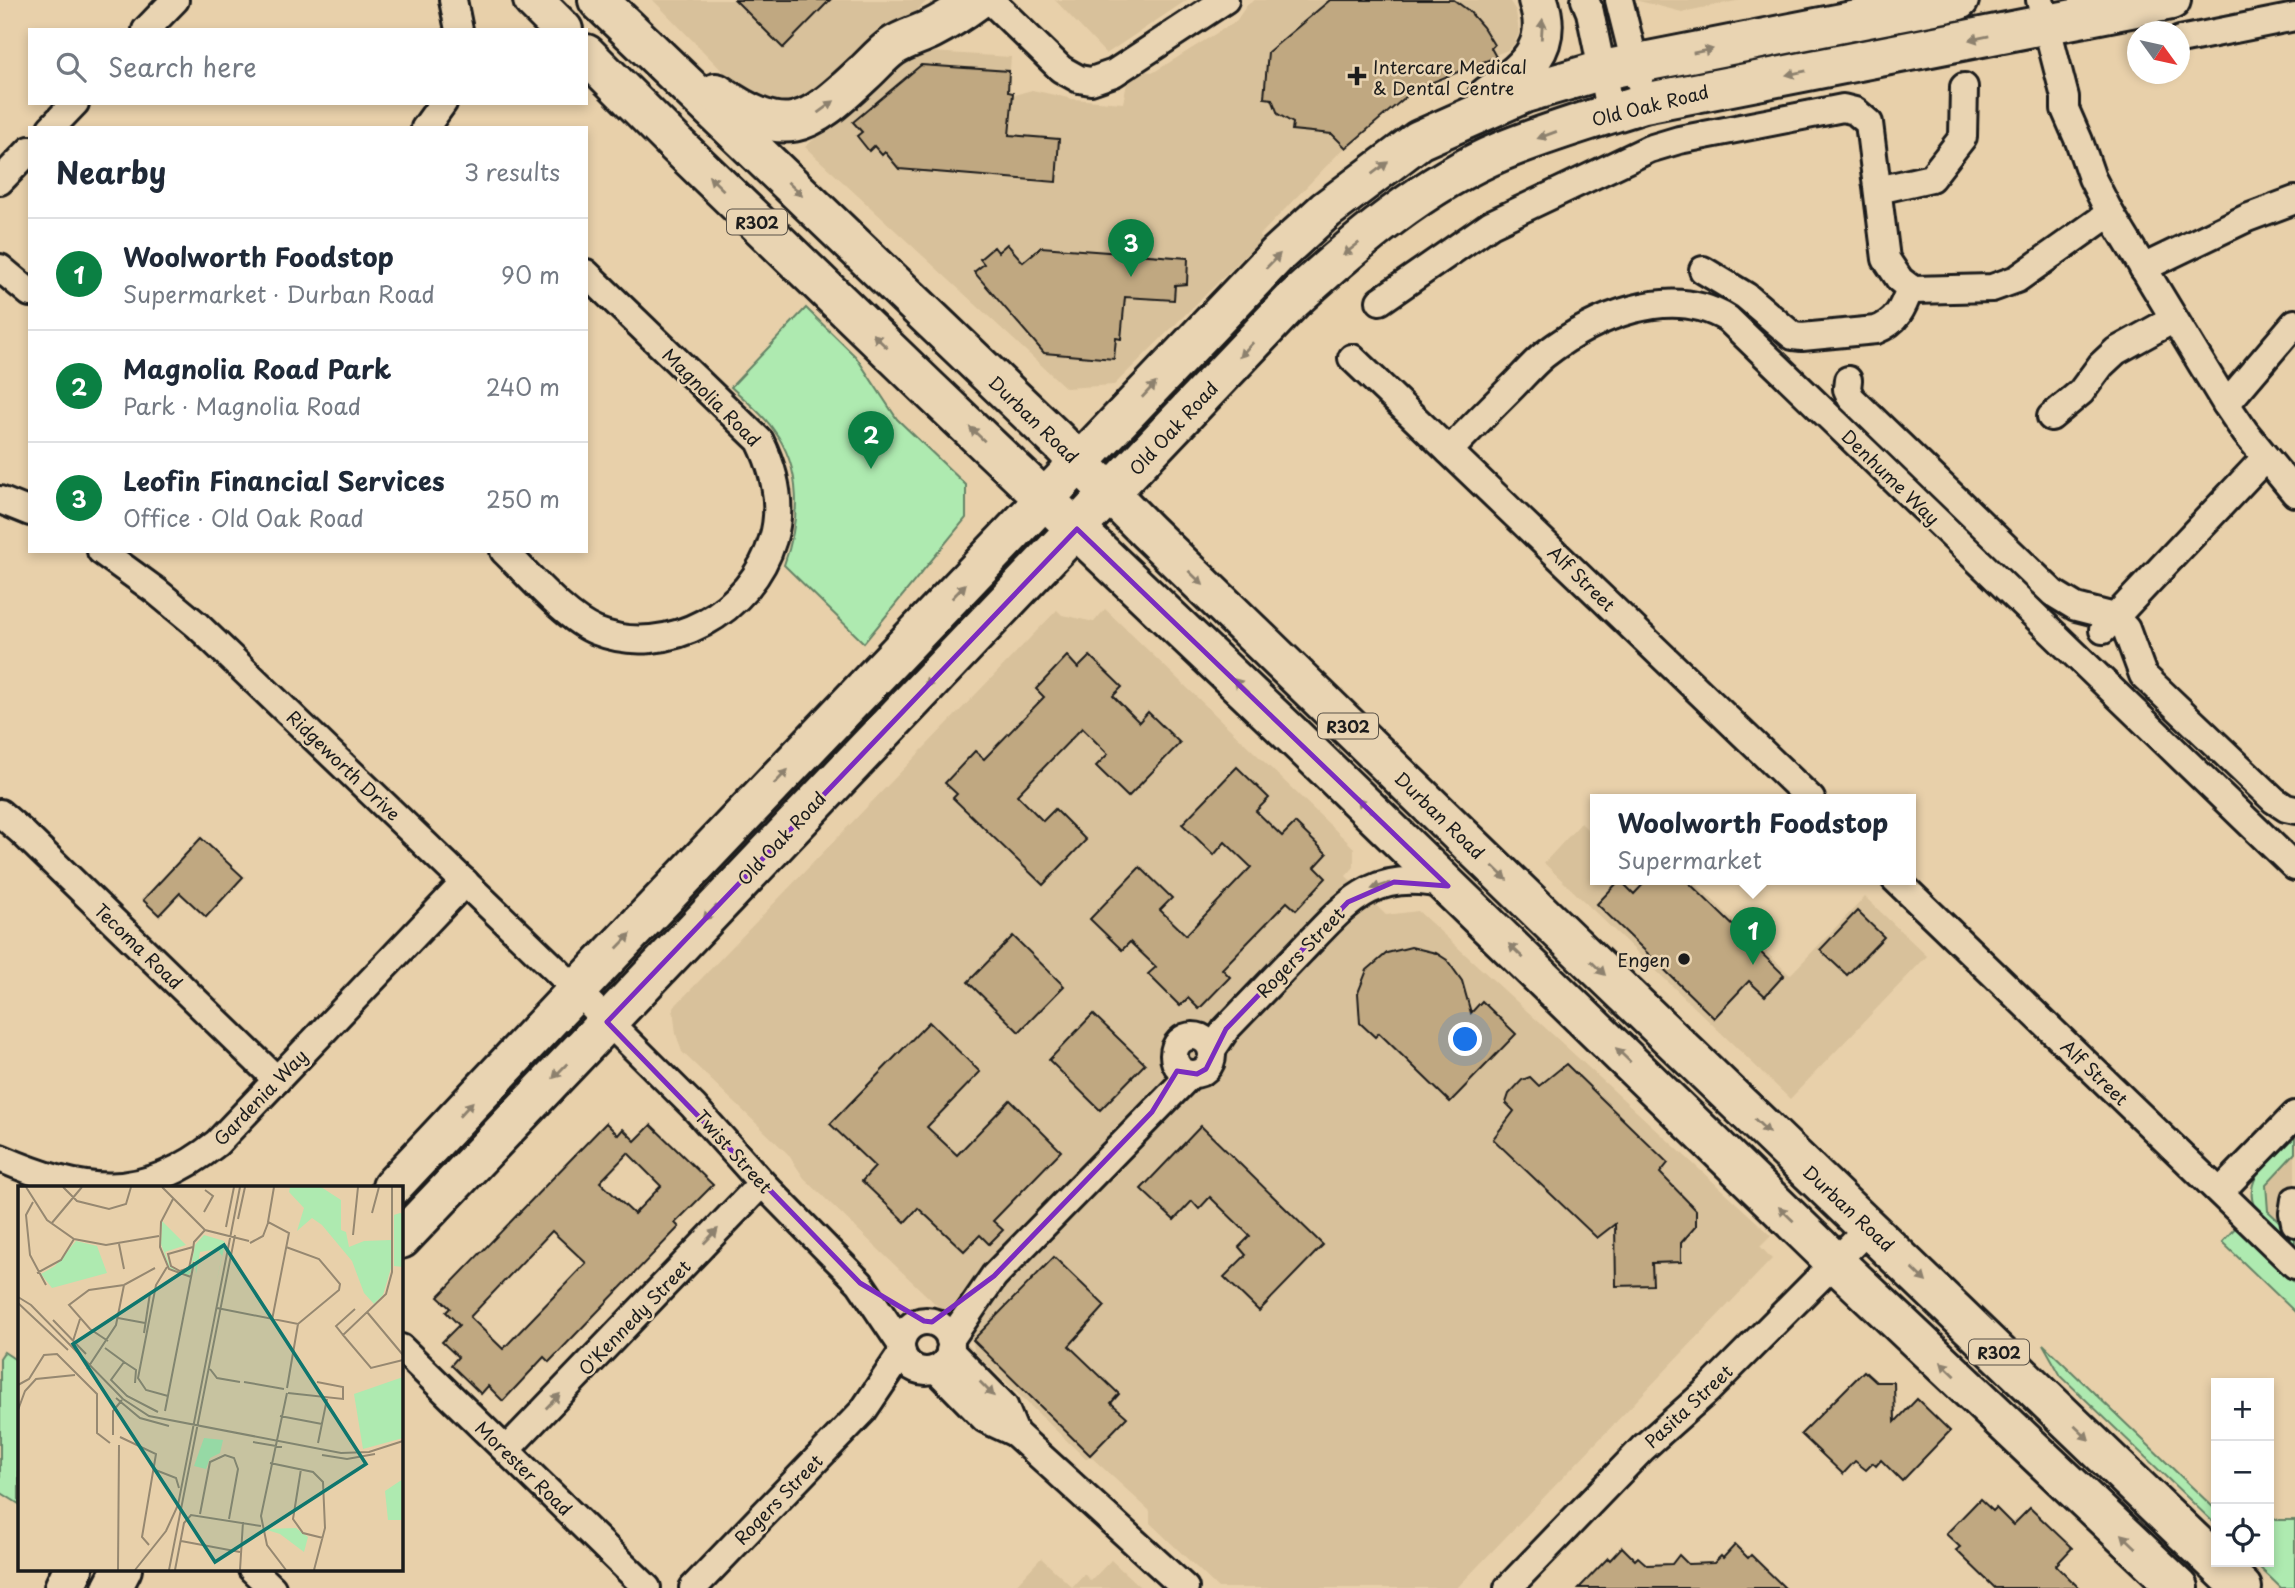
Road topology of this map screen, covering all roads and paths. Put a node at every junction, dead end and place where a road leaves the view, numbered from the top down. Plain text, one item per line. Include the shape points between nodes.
1 (175, 0) edge
2 (453, 0) edge
3 (533, 0) edge
4 (598, 0) edge
5 (977, 0) edge
6 (990, 0) edge
7 (1225, 0) edge
8 (1538, 0) edge
9 (1585, 0) edge
10 (1619, 0) edge
11 (1959, 0) edge
12 (2171, 0) edge
13 (2052, 11) edge
14 (2295, 17) edge
15 (148, 28) edge
16 (459, 28) edge
17 (561, 28) edge
18 (2190, 38) edge
19 (639, 40) junction
20 (588, 56) edge
21 (1619, 66) junction
22 (1964, 87) dead end
23 (73, 105) edge
24 (1628, 108) junction
25 (53, 126) edge
26 (1447, 126) junction
27 (28, 152) edge
28 (0, 181) edge
29 (1878, 190) junction
30 (2295, 200) edge
31 (2110, 213) junction
32 (0, 268) edge
33 (2143, 268) junction
34 (1703, 270) dead end
35 (588, 275) edge
36 (1910, 289) junction
37 (28, 291) edge
38 (1380, 302) dead end
39 (2174, 319) junction
40 (2295, 323) edge
41 (1352, 358) dead end
42 (1848, 380) dead end
43 (2226, 404) junction
44 (2051, 417) dead end
45 (1449, 451) junction
46 (2266, 458) junction
47 (1080, 464) junction
48 (1111, 493) junction
49 (2295, 493) edge
50 (0, 500) edge
51 (1046, 500) junction
52 (28, 511) edge
53 (1077, 530) junction
54 (104, 553) edge
55 (506, 553) edge
56 (2108, 624) junction
57 (1806, 794) edge
58 (2295, 810) edge
59 (0, 813) edge
60 (2295, 867) edge
61 (465, 882) junction
62 (1901, 885) edge
63 (1448, 886) junction
64 (577, 991) junction
65 (607, 1022) junction
66 (277, 1080) junction
67 (2295, 1115) edge
68 (0, 1158) edge
69 (762, 1183) junction
70 (96, 1186) edge
71 (121, 1186) edge
72 (393, 1186) edge
73 (2220, 1192) junction
74 (2295, 1200) edge
75 (2295, 1223) edge
76 (1870, 1227) junction
77 (402, 1238) edge
78 (1835, 1262) junction
79 (2295, 1265) edge
80 (860, 1283) junction
81 (936, 1346) junction
82 (402, 1349) edge
83 (901, 1349) junction
84 (863, 1411) junction
85 (506, 1450) junction
86 (73, 1570) edge
87 (121, 1570) edge
88 (253, 1570) edge
89 (1512, 1587) edge
90 (64, 1588) edge
91 (112, 1588) edge
92 (272, 1588) edge
93 (648, 1588) edge
94 (693, 1588) edge
95 (1185, 1588) edge
96 (2179, 1588) edge
97 (2242, 1588) edge

1 - 15 street
2 - 16 street
3 - 17 main road
4 - 19 main road, R302
19 -> 5 main road via 749,114 772,122 795,122 824,110 892,47
6 - 7 street via 1061,68 1091,81 1114,73
26 -> 8 main road via 1517,76 1533,59 1543,31
9 - 21 street
10 - 21 street
21 -> 11 main road
12 - 13 main road, Old Oak Road
13 -> 24 main road, Old Oak Road
13 - 31 street via 2080,109 2079,141
14 - 18 street
19 -> 47 main road, Durban Road / R302
51 -> 20 main road, R302
21 - 24 street
21 - 26 main road via 1525,93
22 - 29 street via 1964,137 1931,178
23 - 25 street
24 -> 48 main road, Old Oak Road via 1501,152 1395,215 1293,300
47 -> 26 main road via 1326,210 1397,155
27 - 28 street
29 - 36 street via 1886,259
29 - 38 street via 1870,128 1865,118 1850,109 1679,140 1649,149 1502,218
30 - 33 street
31 - 33 street
31 - 36 street via 2004,285
32 - 37 street
33 - 39 street
34 - 36 street via 1746,296 1797,337 1884,327 1901,312
35 - 55 street, Magnolia Road via 760,441 775,479 773,540 755,575 728,606 695,628 656,640 615,638 578,622
39 - 43 street
39 - 44 street via 2108,357 2081,392
40 - 43 street
41 - 45 street, Alf Street
42 - 56 street via 1851,398 2053,593
43 - 46 street
45 - 57 street, Alf Street
45 - 60 street, Denhume Way via 1543,356 1604,320 1642,306 1678,304 1717,313
46 - 49 street
46 - 56 street
47 - 48 main road, Durban Road / R302
47 - 51 main road
48 - 53 main road, Old Oak Road
48 -> 76 main road, Durban Road / R302
50 - 52 street
51 - 53 main road, R302
64 -> 51 main road
63 -> 53 main road, R302
53 -> 65 main road, Old Oak Road
54 - 61 street, Ridgeworth Drive via 197,625
56 - 58 street via 2126,629 2143,675 2274,800
59 - 66 street, Tecoma Road
61 - 64 street, Ridgeworth Drive
61 - 66 street, Gardenia Way
62 - 73 street, Alf Street
78 -> 63 main road, R302
63 -> 81 street, Rogers Street via 1431,881 1394,882 1348,902 1226,1029 1212,1050 1197,1036 1183,1038 1174,1049 1174,1063 1184,1072 1152,1112 994,1276
64 - 65 street, Twist Street
72 -> 64 main road
65 - 69 street, Twist Street via 694,1106
65 -> 77 main road, Old Oak Road
66 - 71 street, Gardenia Way via 199,1157 180,1169
67 - 73 street
68 - 70 street, Gardenia Way via 55,1180
69 - 80 street, Twist Street
85 -> 69 street, O'Kennedy Street
73 - 79 street, Alf Street
74 - 75 street
76 - 78 street, Pasita Street
76 -> 97 main road, Durban Road / R302
78 - 89 street, Pasita Street via 1707,1391 1643,1448
96 -> 78 main road, R302
80 - 81 street, Twist Street
80 - 83 street, Twist Street
81 - 83 street, Twist Street via 910,1365
81 - 83 street, Rogers Street via 917,1323 906,1331
81 - 84 street, Rogers Street
81 - 95 street, Twist Street via 985,1419 1015,1433
82 - 85 street, Morester Road
83 - 84 street, Rogers Street
84 - 94 street, Rogers Street
85 - 93 street, Morester Road
86 - 90 main road
87 - 91 main road
88 - 92 street

